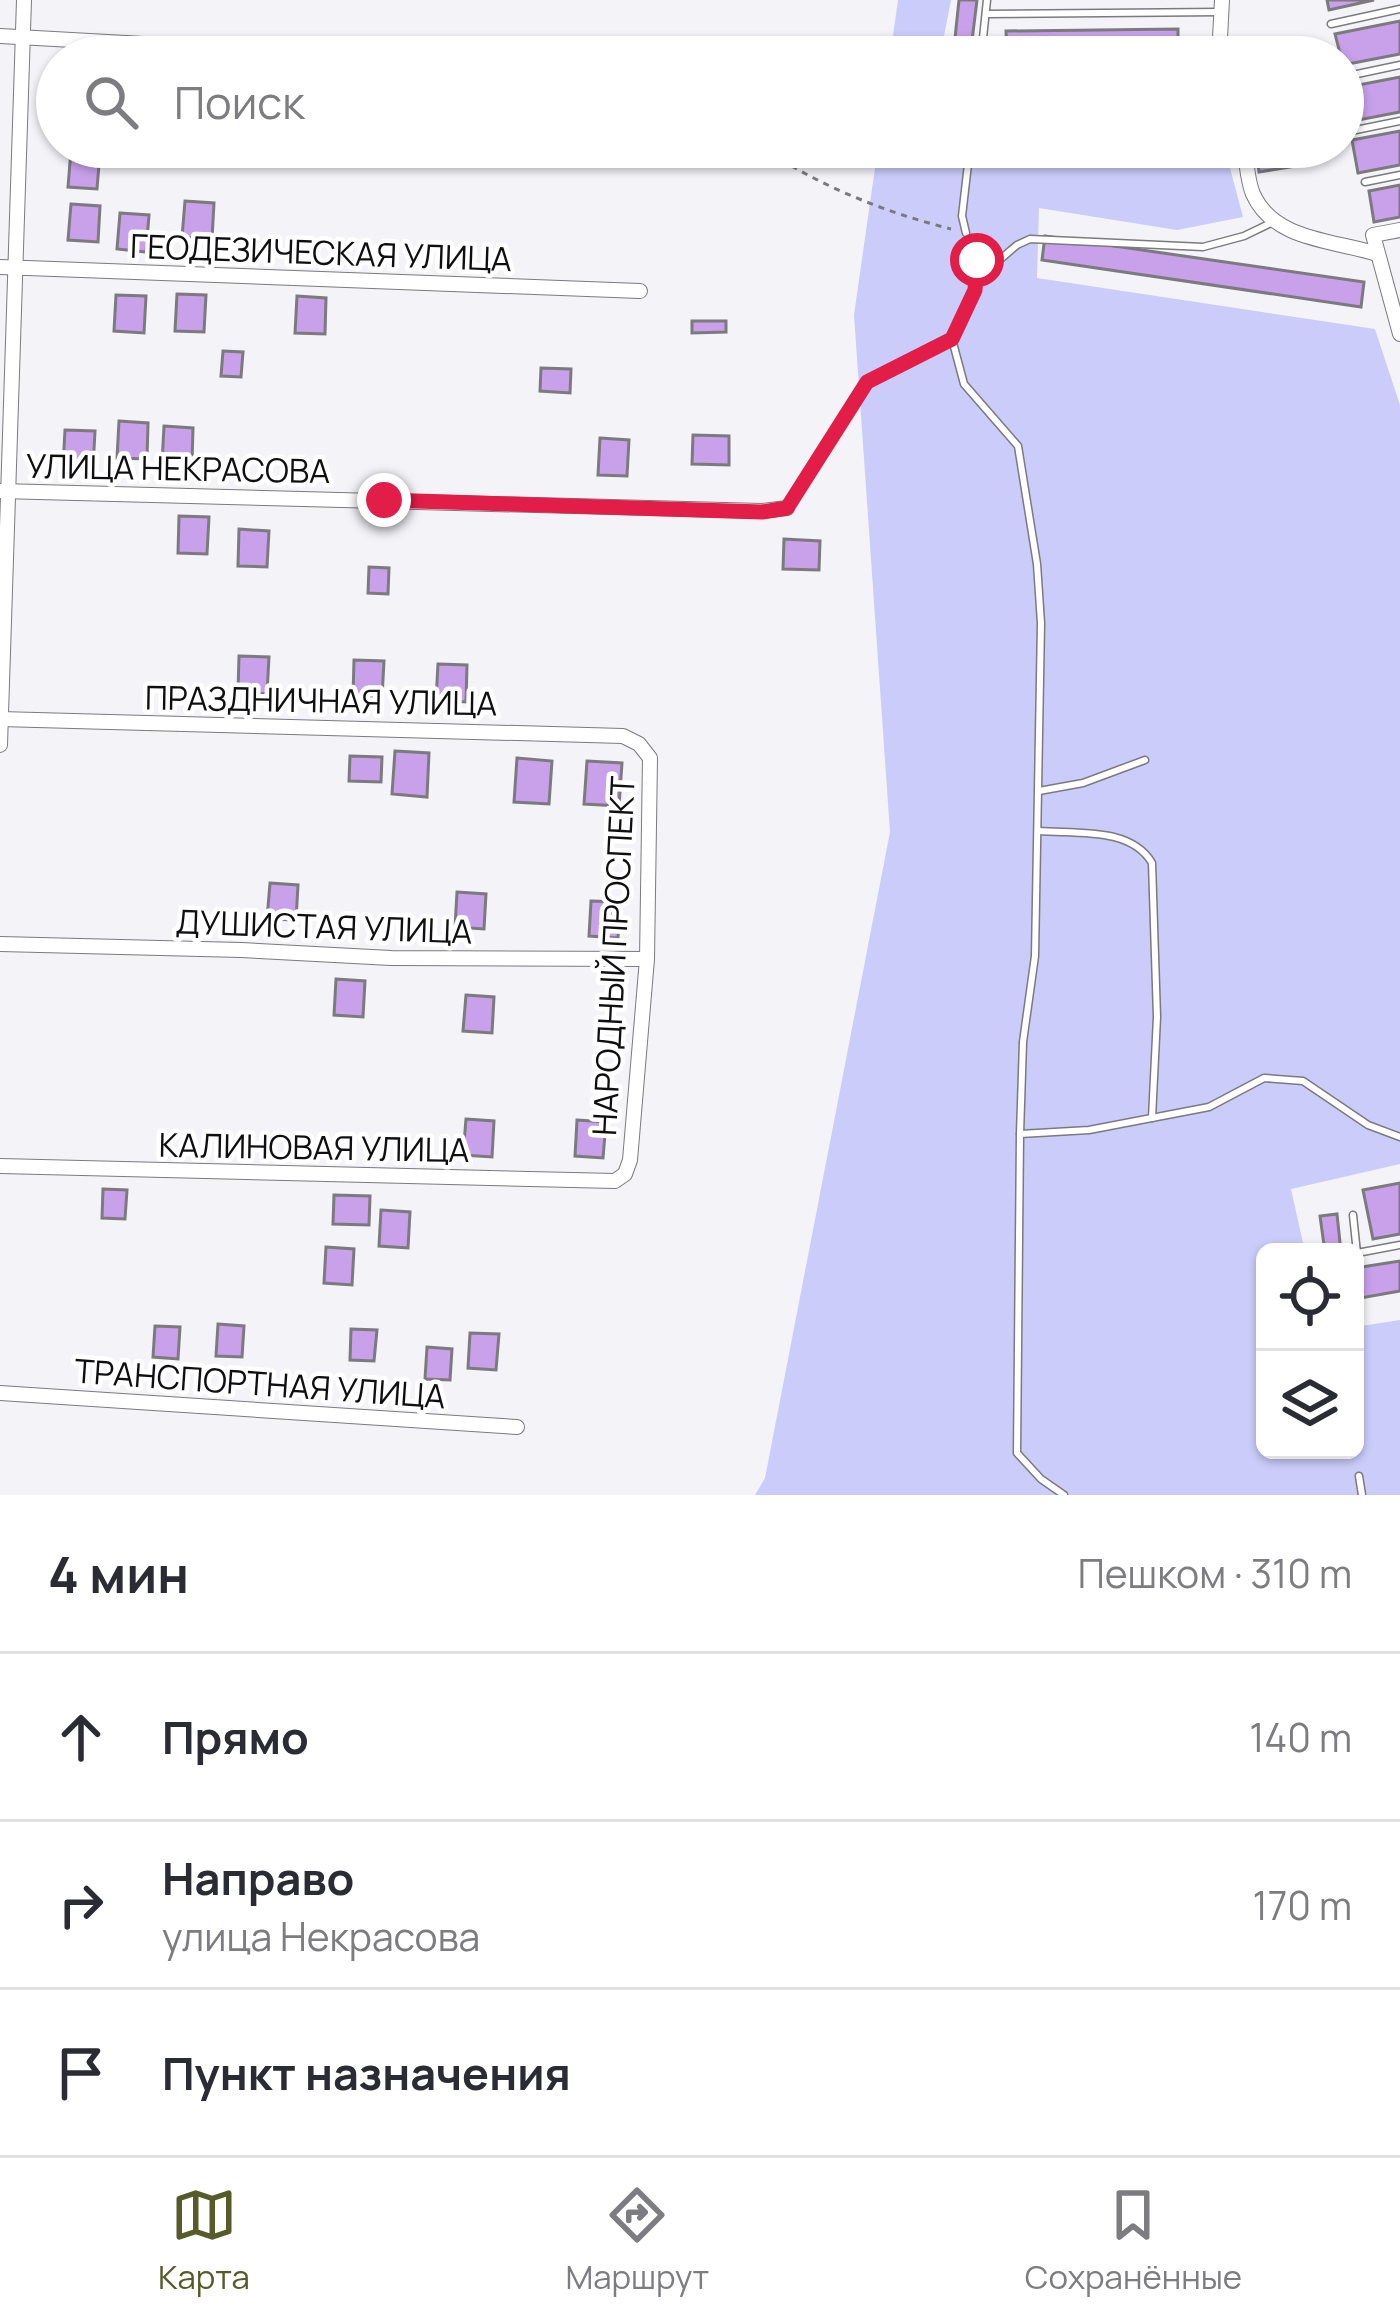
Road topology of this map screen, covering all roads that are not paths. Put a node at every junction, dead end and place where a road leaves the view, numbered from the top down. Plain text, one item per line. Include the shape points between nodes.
1 (24, 0) edge
2 (987, 0) edge
3 (1222, 6) edge
4 (1400, 9) edge
5 (986, 14) junction
6 (1331, 24) dead end
7 (0, 36) edge
8 (983, 36) edge
9 (1220, 36) edge
10 (22, 37) junction
11 (36, 38) edge
12 (1400, 65) edge
13 (1364, 73) edge
14 (1400, 121) edge
15 (1364, 128) edge
16 (968, 168) edge
17 (1248, 168) edge
18 (1400, 175) edge
19 (1365, 182) dead end
20 (1273, 222) junction
21 (1400, 230) edge
22 (966, 233) road end
23 (1377, 254) junction
24 (0, 267) edge
25 (17, 268) junction
26 (976, 280) road end
27 (640, 291) dead end
28 (1400, 334) edge
29 (952, 339) road end
30 (5, 491) edge
31 (787, 508) road end
32 (0, 719) edge
33 (639, 744) joint
34 (0, 745) edge
35 (1145, 760) dead end
36 (1040, 790) junction
37 (1039, 831) junction
38 (0, 944) edge
39 (647, 959) junction
40 (1152, 1118) junction
41 (1020, 1134) junction
42 (1400, 1137) edge
43 (0, 1166) edge
44 (626, 1174) joint
45 (1353, 1215) dead end
46 (1400, 1245) edge
47 (0, 1393) edge
48 (517, 1426) dead end
49 (1359, 1476) dead end
50 (1064, 1495) edge
51 (1361, 1495) edge

1 - 10 street
2 - 5 lane
3 - 5 lane
3 - 9 street
4 - 6 lane
5 - 8 lane
7 - 10 street
10 - 11 street
10 - 25 street
12 - 13 lane
14 - 15 lane
16 - 22 lane
17 - 20 street via 1252,193
18 - 19 lane
20 - 23 street
20 - 26 lane via 1203,247 1030,239
21 - 23 street via 1373,235
23 - 28 street
24 - 25 street, ГЕОДЕЗИЧЕСКАЯ УЛИЦА
25 - 27 street, ГЕОДЕЗИЧЕСКАЯ УЛИЦА
25 - 30 street
29 - 36 lane via 964,384 1018,446 1037,564
30 - 31 street, УЛИЦА НЕКРАСОВА
30 - 32 street
32 - 33 street, ПРАЗДНИЧНАЯ УЛИЦА via 623,736
32 - 34 street
33 - 39 street, НАРОДНЫЙ ПРОСПЕКТ via 650,758
35 - 36 lane
36 - 37 lane
37 - 40 lane via 1125,838 1152,863
37 - 41 lane
38 - 39 street, ДУШИСТАЯ УЛИЦА
39 - 44 street, НАРОДНЫЙ ПРОСПЕКТ
40 - 41 lane
40 - 42 lane via 1209,1107 1264,1078 1304,1081
41 - 50 lane via 1017,1453
43 - 44 street, КАЛИНОВАЯ УЛИЦА via 615,1180
45 - 46 lane via 1357,1253
47 - 48 street, ТРАНСПОРТНАЯ УЛИЦА
49 - 51 lane

